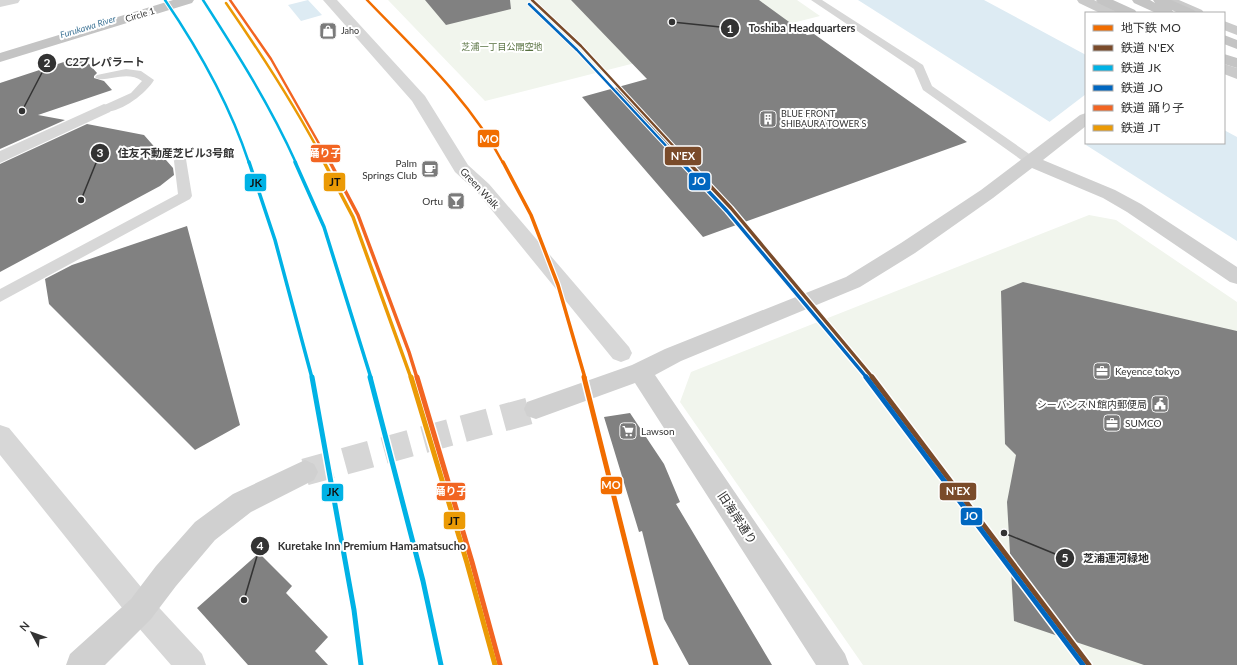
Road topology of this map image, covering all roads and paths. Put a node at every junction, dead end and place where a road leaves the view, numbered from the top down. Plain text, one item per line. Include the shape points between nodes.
1 (13, 0) edge
2 (156, 0) edge
3 (187, 0) edge
4 (330, 0) edge
5 (816, 0) edge
6 (1084, 0) edge
7 (1103, 0) edge
8 (1139, 0) edge
9 (1160, 0) edge
10 (1168, 0) edge
11 (0, 4) edge
12 (1109, 12) edge
13 (1128, 12) edge
14 (1165, 12) edge
15 (1187, 12) edge
16 (1195, 12) edge
17 (1225, 25) edge
18 (1225, 29) edge
19 (1237, 31) edge
20 (1237, 35) edge
21 (1225, 39) edge
22 (1237, 45) edge
23 (0, 47) edge
24 (0, 58) edge
25 (1225, 58) edge
26 (1237, 64) edge
27 (1225, 68) edge
28 (1237, 74) edge
29 (101, 77) dead end
30 (104, 109) joint
31 (1085, 119) edge
32 (180, 153) dead end
33 (0, 158) edge
34 (1031, 161) junction
35 (1237, 277) edge
36 (0, 296) edge
37 (621, 353) dead end
38 (640, 372) junction
39 (536, 409) tunnel mouth
40 (0, 436) edge
41 (305, 472) tunnel mouth
42 (141, 609) junction
43 (81, 665) edge
44 (191, 665) edge
45 (834, 665) edge

1 - 11 street
2 - 23 highway
3 - 24 highway, Circle 1
4 - 37 street, Green Walk via 419,99 461,168 483,188
5 - 34 lane via 919,67 927,88
6 - 12 main road
7 - 13 highway
8 - 14 highway
9 - 15 highway
10 - 16 main road
17 - 19 main road
18 - 20 highway
21 - 22 highway
25 - 26 highway
27 - 28 main road
29 - 30 lane via 129,72 140,73 148,80 144,89 130,99
30 - 33 street
31 - 34 street
32 - 36 lane via 185,196
34 - 35 street via 1109,194 1134,208
34 - 38 street via 908,248 853,282 673,355
38 - 39 street
38 - 45 street, 旧海岸通り
40 - 42 street
41 - 42 street via 242,503 205,531
42 - 43 street
42 - 44 street

